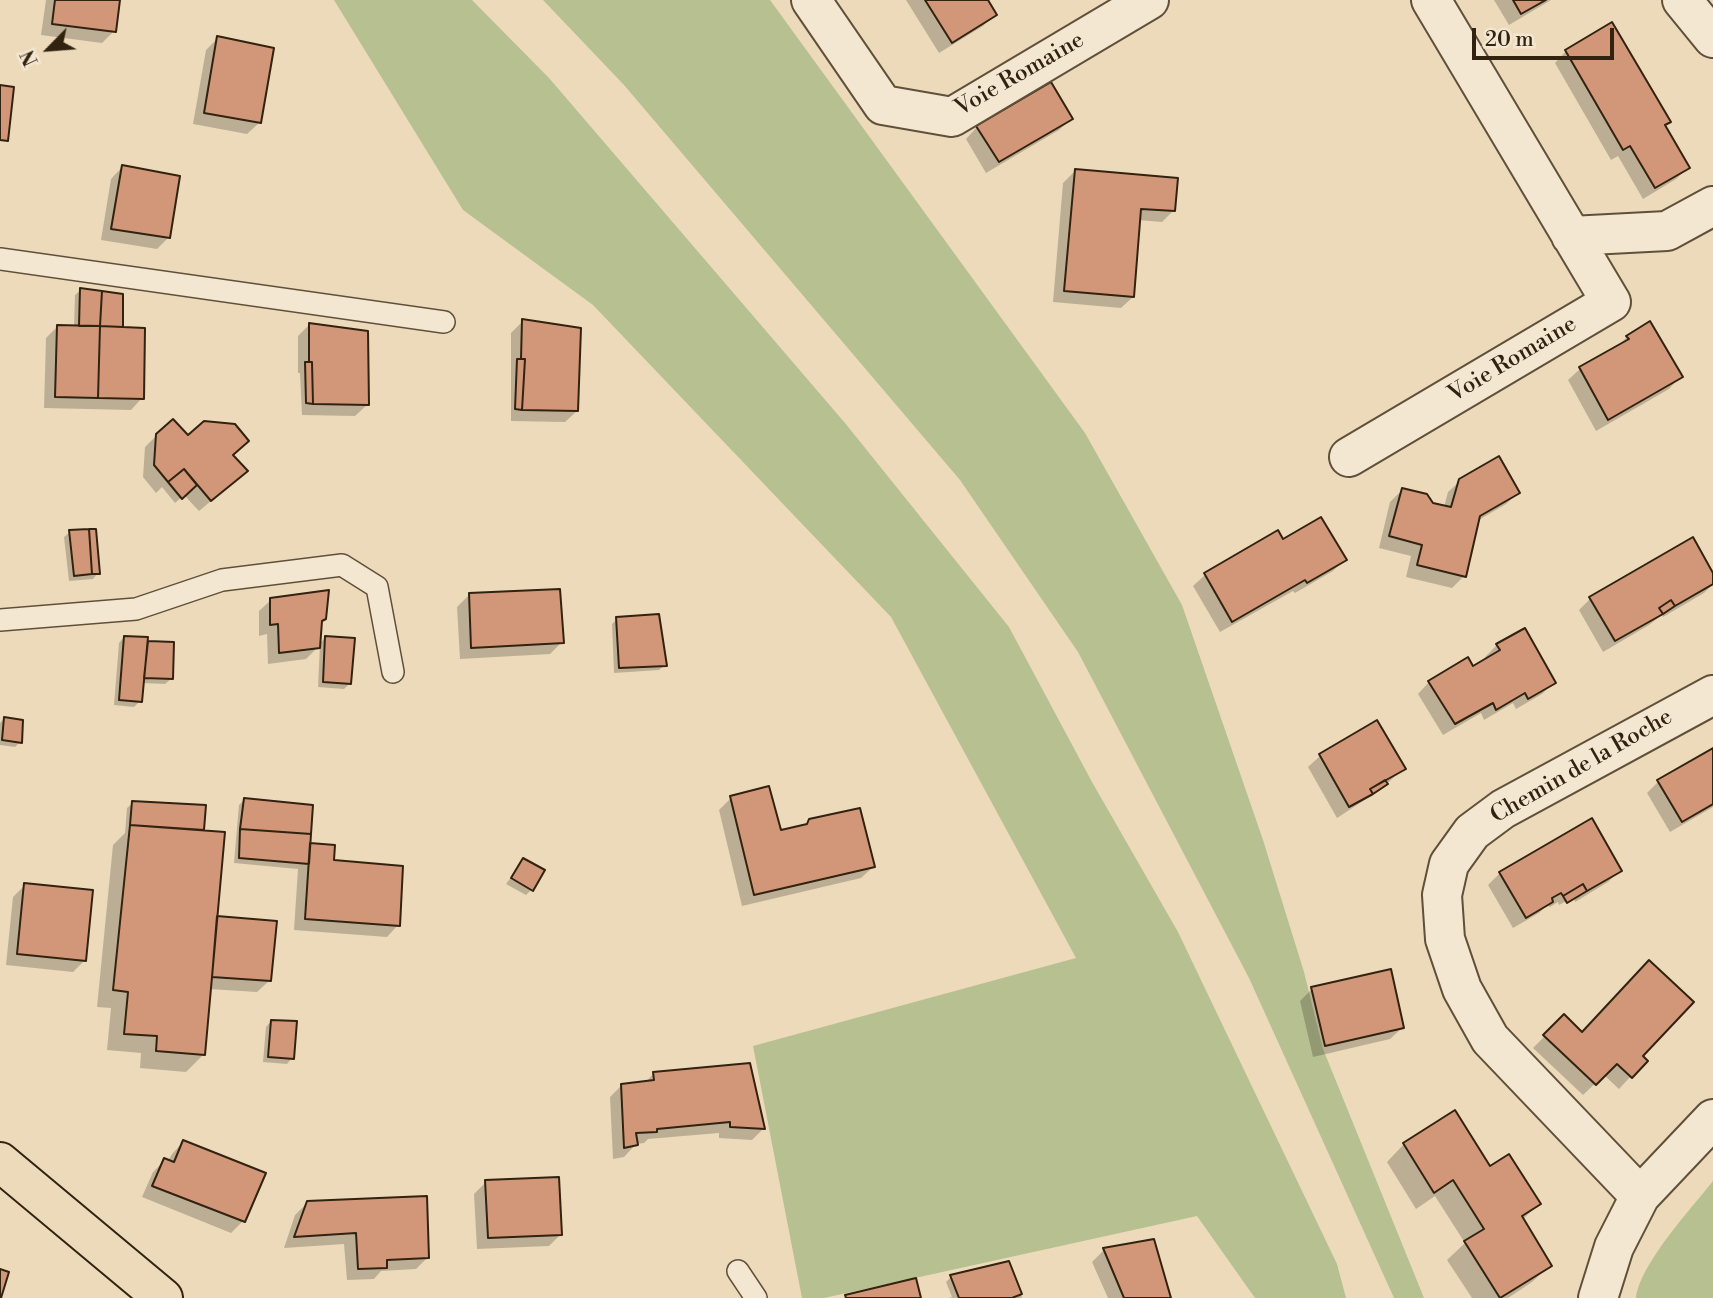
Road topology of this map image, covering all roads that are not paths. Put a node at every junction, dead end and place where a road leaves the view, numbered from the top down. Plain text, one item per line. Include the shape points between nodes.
1 (811, 0) edge
2 (1149, 0) edge
3 (1431, 0) edge
4 (1682, 0) edge
5 (1713, 38) edge
6 (1713, 206) edge
7 (1571, 236) junction
8 (0, 258) edge
9 (444, 322) dead end
10 (1349, 457) dead end
11 (0, 620) edge
12 (393, 672) dead end
13 (1713, 695) edge
14 (1713, 1119) edge
15 (0, 1162) edge
16 (1640, 1196) junction
17 (738, 1271) dead end
18 (163, 1298) edge
19 (756, 1298) edge
20 (1598, 1298) edge

1 - 2 street, Voie Romaine via 883,105 952,117
3 - 7 street, Voie Romaine
4 - 5 street
6 - 7 street via 1667,231
7 - 10 street, Voie Romaine via 1611,302
8 - 9 lane
11 - 12 lane via 136,609 222,580 342,565 377,587
13 - 16 street, Chemin de la Roche via 1503,809 1472,832 1449,864 1442,895 1445,940 1462,989 1490,1039
14 - 16 street
15 - 18 main road
16 - 20 street via 1614,1247
17 - 19 lane

